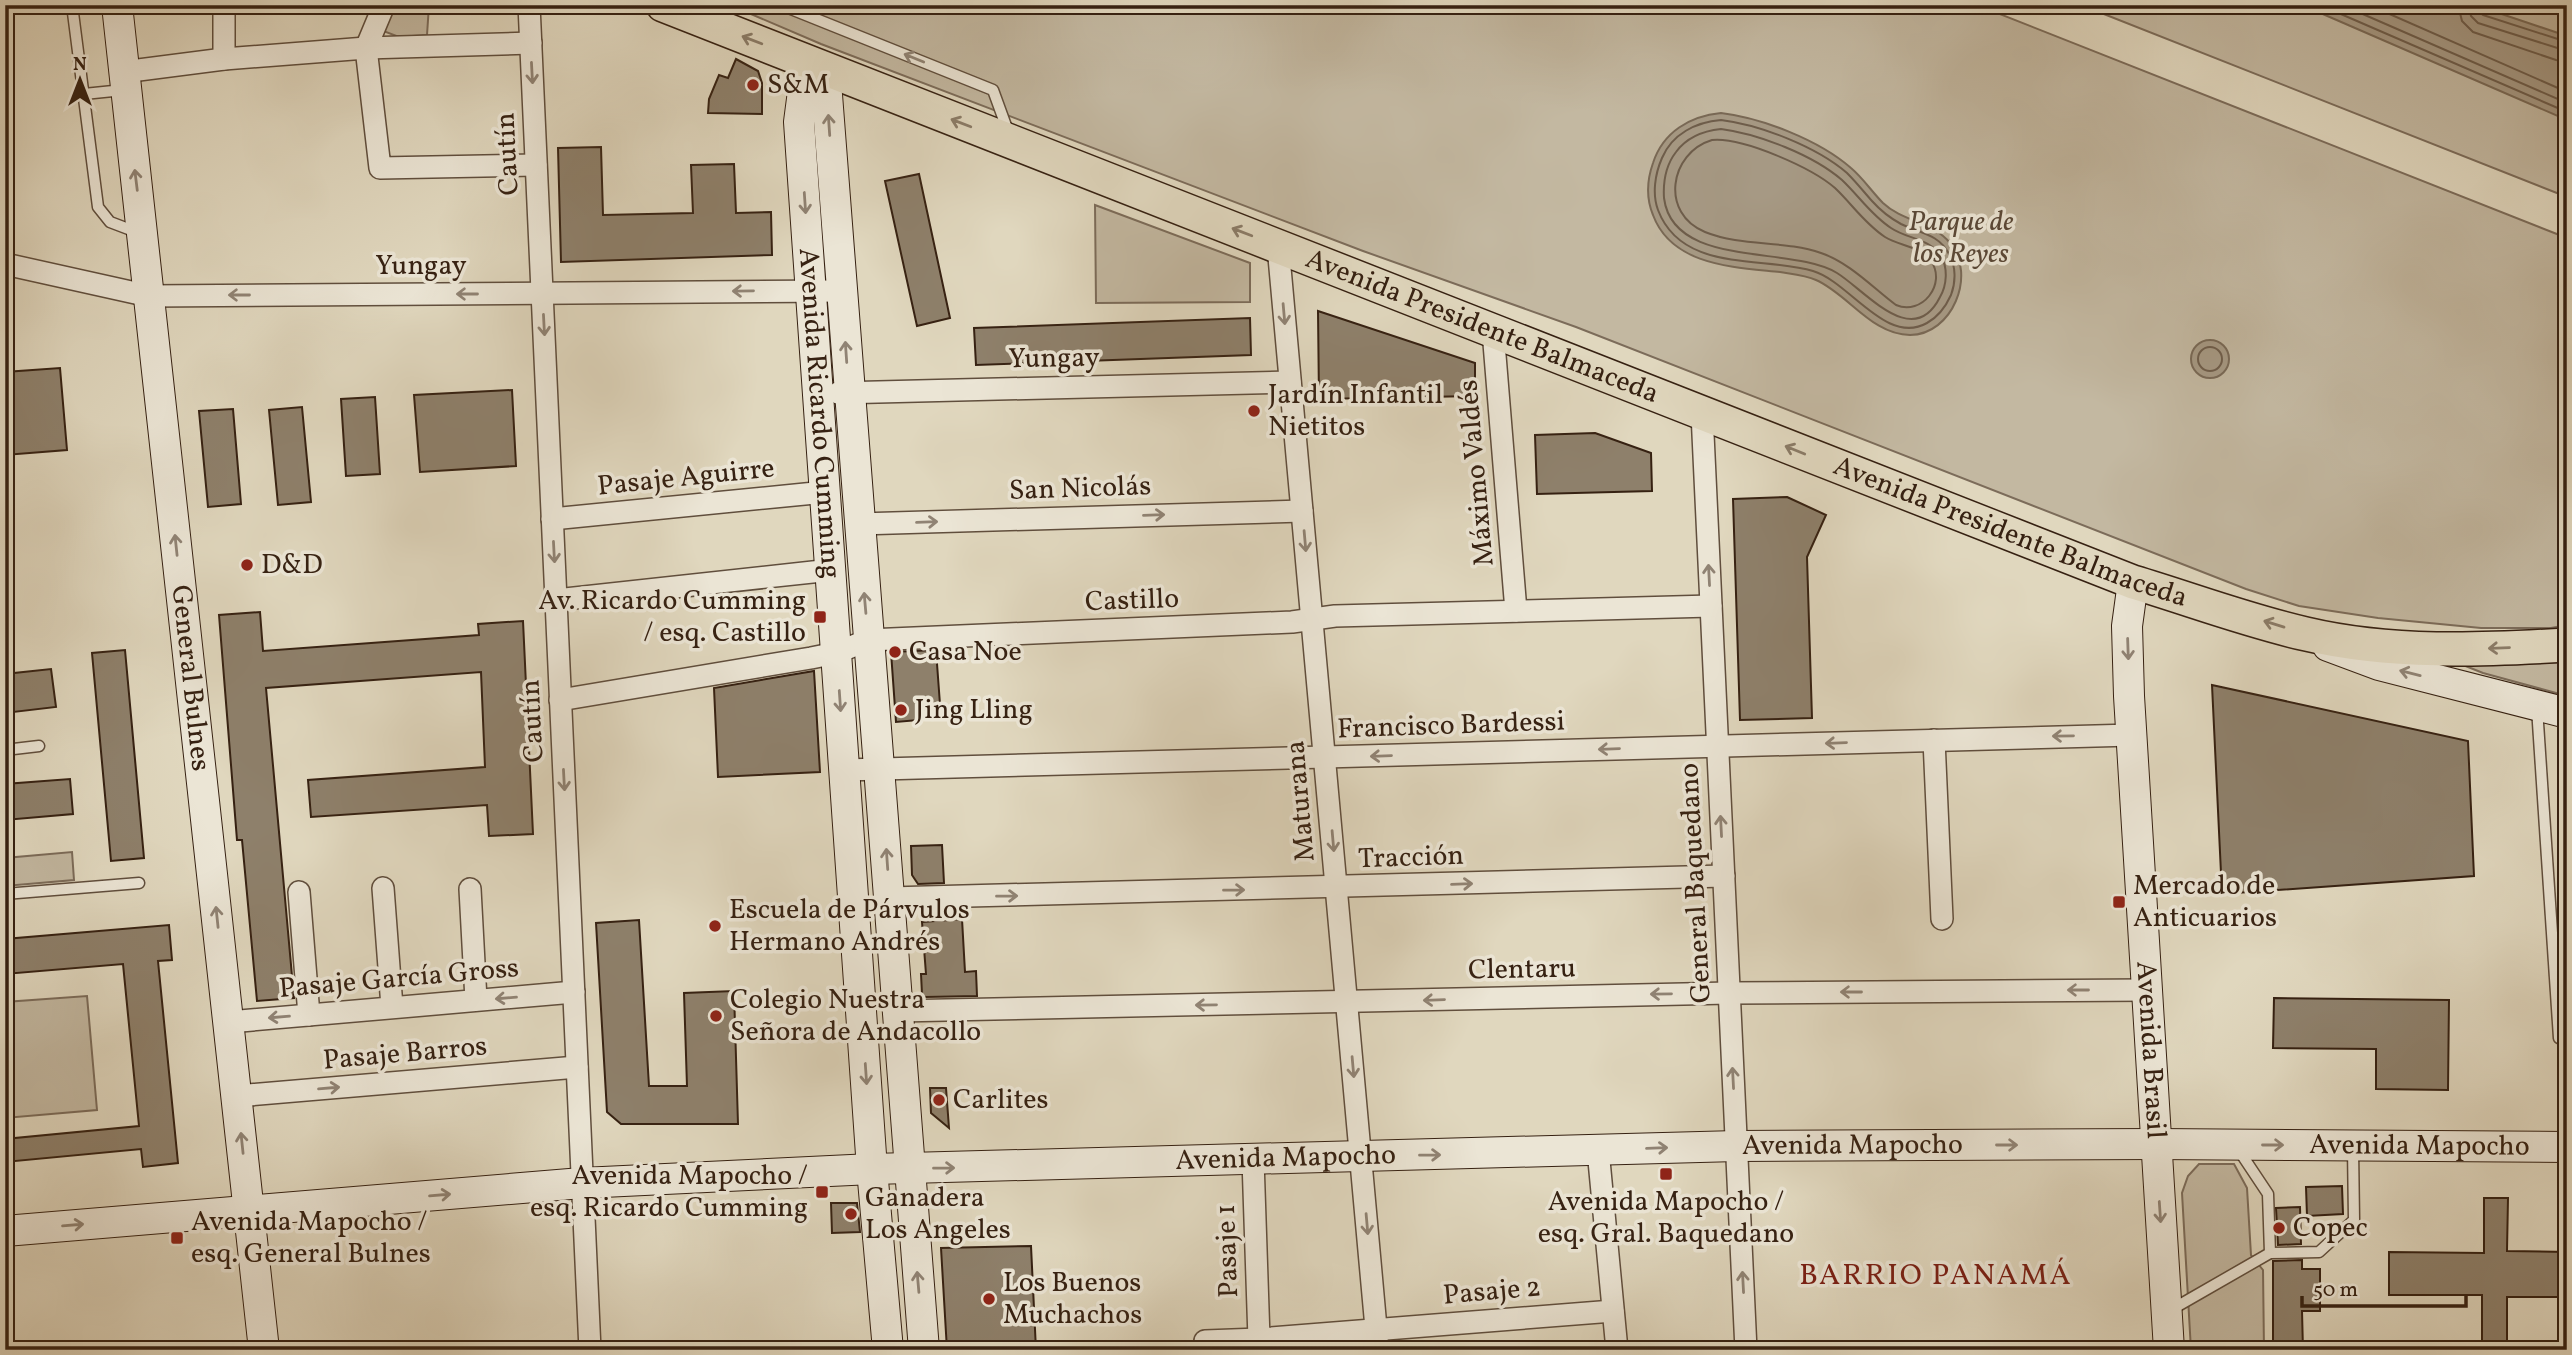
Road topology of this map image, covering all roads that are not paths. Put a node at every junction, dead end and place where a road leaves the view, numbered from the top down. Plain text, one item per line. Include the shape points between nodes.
1 (72, 5) edge
2 (117, 5) edge
3 (224, 5) edge
4 (384, 5) edge
5 (529, 5) edge
6 (663, 5) edge
7 (781, 5) edge
8 (531, 43) junction
9 (366, 48) junction
10 (224, 59) junction
11 (821, 67) junction
12 (124, 81) junction
13 (84, 94) junction
14 (1012, 143) junction
15 (536, 165) junction
16 (142, 234) junction
17 (1278, 246) junction
18 (5, 264) edge
19 (811, 290) junction
20 (841, 291) junction
21 (542, 293) junction
22 (149, 296) junction
23 (1493, 331) junction
24 (1290, 382) junction
25 (849, 393) junction
26 (819, 394) junction
27 (1702, 413) junction
28 (825, 492) junction
29 (1302, 510) junction
30 (552, 519) junction
31 (859, 524) junction
32 (831, 570) junction
33 (2133, 582) junction
34 (556, 600) junction
35 (1711, 606) junction
36 (1516, 611) junction
37 (1312, 620) junction
38 (2306, 635) junction
39 (868, 640) junction
40 (2567, 645) edge
41 (836, 653) junction
42 (560, 700) junction
43 (2537, 706) junction
44 (2567, 713) edge
45 (2132, 735) junction
46 (1934, 740) junction
47 (39, 746) dead end
48 (1718, 746) junction
49 (5, 750) edge
50 (1325, 757) junction
51 (880, 769) junction
52 (845, 770) junction
53 (1724, 876) junction
54 (139, 883) dead end
55 (383, 888) dead end
56 (470, 888) dead end
57 (1337, 888) junction
58 (299, 892) dead end
59 (5, 894) edge
60 (890, 898) junction
61 (1942, 919) dead end
62 (2147, 990) junction
63 (574, 992) junction
64 (1729, 993) junction
65 (476, 1000) junction
66 (1348, 1003) junction
67 (392, 1007) junction
68 (898, 1011) junction
69 (309, 1015) junction
70 (229, 1021) junction
71 (2559, 1038) dead end
72 (577, 1067) junction
73 (237, 1096) junction
74 (2156, 1144) junction
75 (2235, 1145) junction
76 (2353, 1145) junction
77 (1737, 1146) junction
78 (2567, 1147) edge
79 (1598, 1150) junction
80 (1362, 1156) junction
81 (1252, 1160) junction
82 (909, 1168) junction
83 (872, 1170) junction
84 (582, 1183) junction
85 (250, 1211) junction
86 (5, 1231) edge
87 (2270, 1253) junction
88 (1613, 1311) junction
89 (2166, 1312) junction
90 (1259, 1339) junction
91 (1377, 1340) edge
92 (1206, 1341) dead end
93 (264, 1350) edge
94 (590, 1350) edge
95 (888, 1350) edge
96 (923, 1350) edge
97 (1617, 1350) edge
98 (1746, 1350) edge
99 (2168, 1350) edge

1 - 13 lane
2 - 12 main road, General Bulnes
3 - 10 street
4 - 9 street
5 - 8 street, Cautín
11 -> 6 main road, Avenida Presidente Balmaceda
14 -> 7 lane via 992,90
8 - 9 street
8 -> 15 street, Cautín
9 - 10 street
9 - 15 street via 380,168
10 - 12 street
14 -> 11 main road, Avenida Presidente Balmaceda
11 -> 19 main road, Avenida Ricardo Cumming via 802,99 799,122
20 -> 11 main road, Avenida Ricardo Cumming
12 - 13 lane
16 -> 12 main road, General Bulnes
13 - 16 lane via 98,207 110,222
17 -> 14 main road, Avenida Presidente Balmaceda
15 - 21 street, Cautín
16 - 22 main road, General Bulnes
17 - 23 main road, Avenida Presidente Balmaceda
17 -> 24 street, Maturana
18 - 22 street, Yungay
19 - 20 street, Yungay
19 -> 21 street, Yungay
19 - 26 main road, Avenida Ricardo Cumming
25 -> 20 main road, Avenida Ricardo Cumming
21 -> 22 street, Yungay
21 -> 30 street, Cautín
70 -> 22 main road, General Bulnes
23 - 27 main road, Avenida Presidente Balmaceda
23 - 36 street, Máximo Valdés
24 - 25 street, Yungay
24 - 29 street, Maturana
25 - 26 street, Yungay
25 - 31 main road, Avenida Ricardo Cumming
26 - 28 main road, Avenida Ricardo Cumming
33 -> 27 main road, Avenida Presidente Balmaceda
35 -> 27 street, General Baquedano
28 - 30 street, Pasaje Aguirre
28 - 32 main road, Avenida Ricardo Cumming
31 -> 29 street, San Nicolás
29 -> 37 street, Maturana
30 -> 34 street, Cautín
39 -> 31 main road, Avenida Ricardo Cumming
32 - 34 street
32 - 41 main road, Avenida Ricardo Cumming
38 -> 33 main road, Avenida Presidente Balmaceda
33 -> 45 main road, Avenida Brasil via 2127,626
34 - 42 street, Cautín
35 - 36 street, Castillo
35 - 48 street, General Baquedano
36 - 37 street, Castillo via 1335,615
37 - 39 street, Castillo
37 - 50 street, Maturana
40 -> 38 main road, Avenida Presidente Balmaceda via 2415,648
43 -> 38 main road, Avenida Presidente Balmaceda via 2379,666
39 - 41 street, Castillo
39 - 51 main road, Avenida Ricardo Cumming
41 - 42 street, Castillo
41 -> 52 main road, Avenida Ricardo Cumming
42 -> 63 street, Cautín
43 - 44 main road, Avenida Presidente Balmaceda
43 - 71 lane
45 -> 46 street, Francisco Bardessi
45 - 62 main road, Avenida Brasil
46 -> 48 street, Francisco Bardessi
46 - 61 street
47 - 49 lane
48 -> 50 street, Francisco Bardessi
53 -> 48 street, General Baquedano
50 - 51 street, Francisco Bardessi
50 -> 57 street, Maturana
51 - 52 street, Francisco Bardessi
60 -> 51 main road, Avenida Ricardo Cumming
52 -> 83 main road, Avenida Ricardo Cumming
57 -> 53 street, Tracción
53 - 64 street, General Baquedano
54 - 59 lane
55 - 67 street
56 - 65 street
60 -> 57 street, Tracción
57 - 66 street, Maturana
58 - 69 street
60 - 68 main road, Avenida Ricardo Cumming
62 -> 64 street, Clentaru
62 - 74 main road, Avenida Brasil
63 -> 65 street, Pasaje García Gross
63 - 72 street, Cautín
64 -> 66 street, Clentaru
77 -> 64 street, General Baquedano
65 - 67 street, Pasaje García Gross
66 -> 68 street, Clentaru
66 -> 80 street, Maturana
67 - 69 street, Pasaje García Gross
68 - 82 main road, Avenida Ricardo Cumming
69 -> 70 street, Pasaje García Gross
70 - 73 main road, General Bulnes
73 -> 72 street, Pasaje Barros
72 - 84 street, Cautín
85 -> 73 main road, General Bulnes
74 - 75 main road, Avenida Mapocho
77 -> 74 main road, Avenida Mapocho
74 -> 89 main road, Avenida Brasil
75 -> 76 main road, Avenida Mapocho
75 - 87 lane via 2268,1194
76 - 78 main road, Avenida Mapocho
76 - 87 lane via 2354,1220 2319,1252
79 -> 77 main road, Avenida Mapocho
98 -> 77 street, General Baquedano
80 -> 79 main road, Avenida Mapocho
79 - 88 street
80 - 81 main road, Avenida Mapocho
80 -> 91 street, Maturana
82 -> 81 main road, Avenida Mapocho
81 - 90 street, Pasaje 1
82 - 83 main road, Avenida Mapocho
96 -> 82 main road, Avenida Ricardo Cumming
83 - 84 main road, Avenida Mapocho
83 - 95 main road, Avenida Ricardo Cumming
85 -> 84 main road, Avenida Mapocho
84 - 94 street, Cautín
86 -> 85 main road, Avenida Mapocho
85 - 93 main road, General Bulnes
87 - 89 lane
88 - 91 street, Pasaje 2
88 - 97 street
89 - 99 main road, Avenida Brasil
90 - 91 street
90 - 92 street

